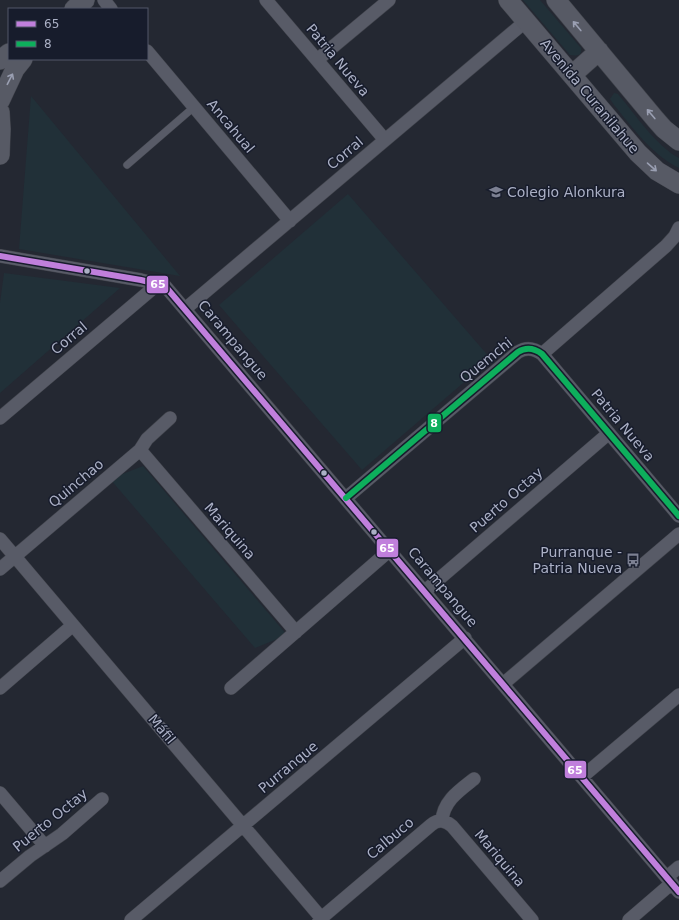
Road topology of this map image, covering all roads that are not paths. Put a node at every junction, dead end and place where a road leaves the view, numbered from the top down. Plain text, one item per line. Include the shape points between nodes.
1 (85, 0) edge
2 (104, 0) edge
3 (266, 0) edge
4 (389, 0) edge
5 (508, 0) edge
6 (556, 0) edge
7 (75, 8) edge
8 (111, 8) edge
9 (526, 21) junction
10 (599, 51) junction
11 (148, 52) edge
12 (8, 54) edge
13 (0, 60) edge
14 (22, 60) edge
15 (317, 60) junction
16 (572, 75) junction
17 (0, 101) edge
18 (194, 107) junction
19 (0, 109) edge
20 (0, 112) edge
21 (385, 140) junction
22 (679, 141) edge
23 (0, 155) edge
24 (127, 165) dead end
25 (679, 184) edge
26 (290, 221) junction
27 (679, 228) edge
28 (0, 256) edge
29 (158, 284) junction
30 (185, 309) junction
31 (542, 354) junction
32 (0, 418) edge
33 (170, 418) dead end
34 (609, 433) junction
35 (140, 450) junction
36 (346, 498) junction
37 (679, 516) edge
38 (679, 534) edge
39 (0, 539) edge
40 (390, 550) junction
41 (15, 556) junction
42 (0, 569) edge
43 (425, 591) junction
44 (73, 625) junction
45 (296, 632) junction
46 (465, 638) junction
47 (503, 684) junction
48 (0, 688) edge
49 (231, 688) dead end
50 (679, 695) edge
51 (582, 777) junction
52 (474, 779) dead end
53 (0, 793) edge
54 (102, 799) dead end
55 (442, 821) junction
56 (243, 826) junction
57 (45, 846) junction
58 (679, 867) edge
59 (0, 881) edge
60 (673, 884) edge
61 (321, 919) edge
62 (131, 920) edge
63 (532, 920) edge
64 (629, 920) edge

1 - 7 main road
2 - 8 street
3 - 15 street, Patria Nueva
4 - 15 street
5 - 9 main road, Avenida Curanilahue
10 -> 6 main road
9 - 16 main road, Avenida Curanilahue
9 - 21 street, Corral
10 - 16 main road
22 -> 10 main road via 664,129
11 - 18 street, Ancahual
12 - 13 main road
17 -> 14 main road via 15,69
15 - 21 street, Patria Nueva
16 -> 25 main road, Avenida Curanilahue via 648,164
17 - 19 main road
18 - 24 lane
18 - 26 street, Ancahual
20 - 23 main road
21 - 26 street, Corral
26 - 30 street, Corral
27 - 31 street via 666,246
28 - 29 street, Carampangue
29 - 30 street, Carampangue via 165,286
29 - 32 street, Corral
30 - 36 street, Carampangue
31 - 34 street, Patria Nueva
31 - 36 street, Quemchi via 530,348 518,352
33 - 35 street, Quinchao via 147,439
34 - 37 street, Patria Nueva
34 - 43 street, Puerto Octay
35 - 41 street, Quinchao
35 - 45 street, Mariquina
36 - 40 street, Carampangue
38 - 47 street
39 - 41 street, Máfil
40 - 43 street, Carampangue
40 - 45 street
41 - 42 street, Quinchao
41 - 44 street, Máfil
43 - 46 street, Carampangue
44 - 48 street
44 - 56 street, Máfil
45 - 49 street
46 - 47 street, Carampangue
46 - 56 street, Purranque
47 - 51 street, Carampangue
50 - 51 street
51 - 60 street, Carampangue
52 - 55 street via 445,806
53 - 57 street
54 - 57 street, Puerto Octay
55 - 61 street, Calbuco via 430,825
55 - 63 street, Mariquina via 452,826
56 - 61 street, Máfil
56 - 62 street, Purranque
57 - 59 street, Puerto Octay
58 - 60 street
60 - 64 street

